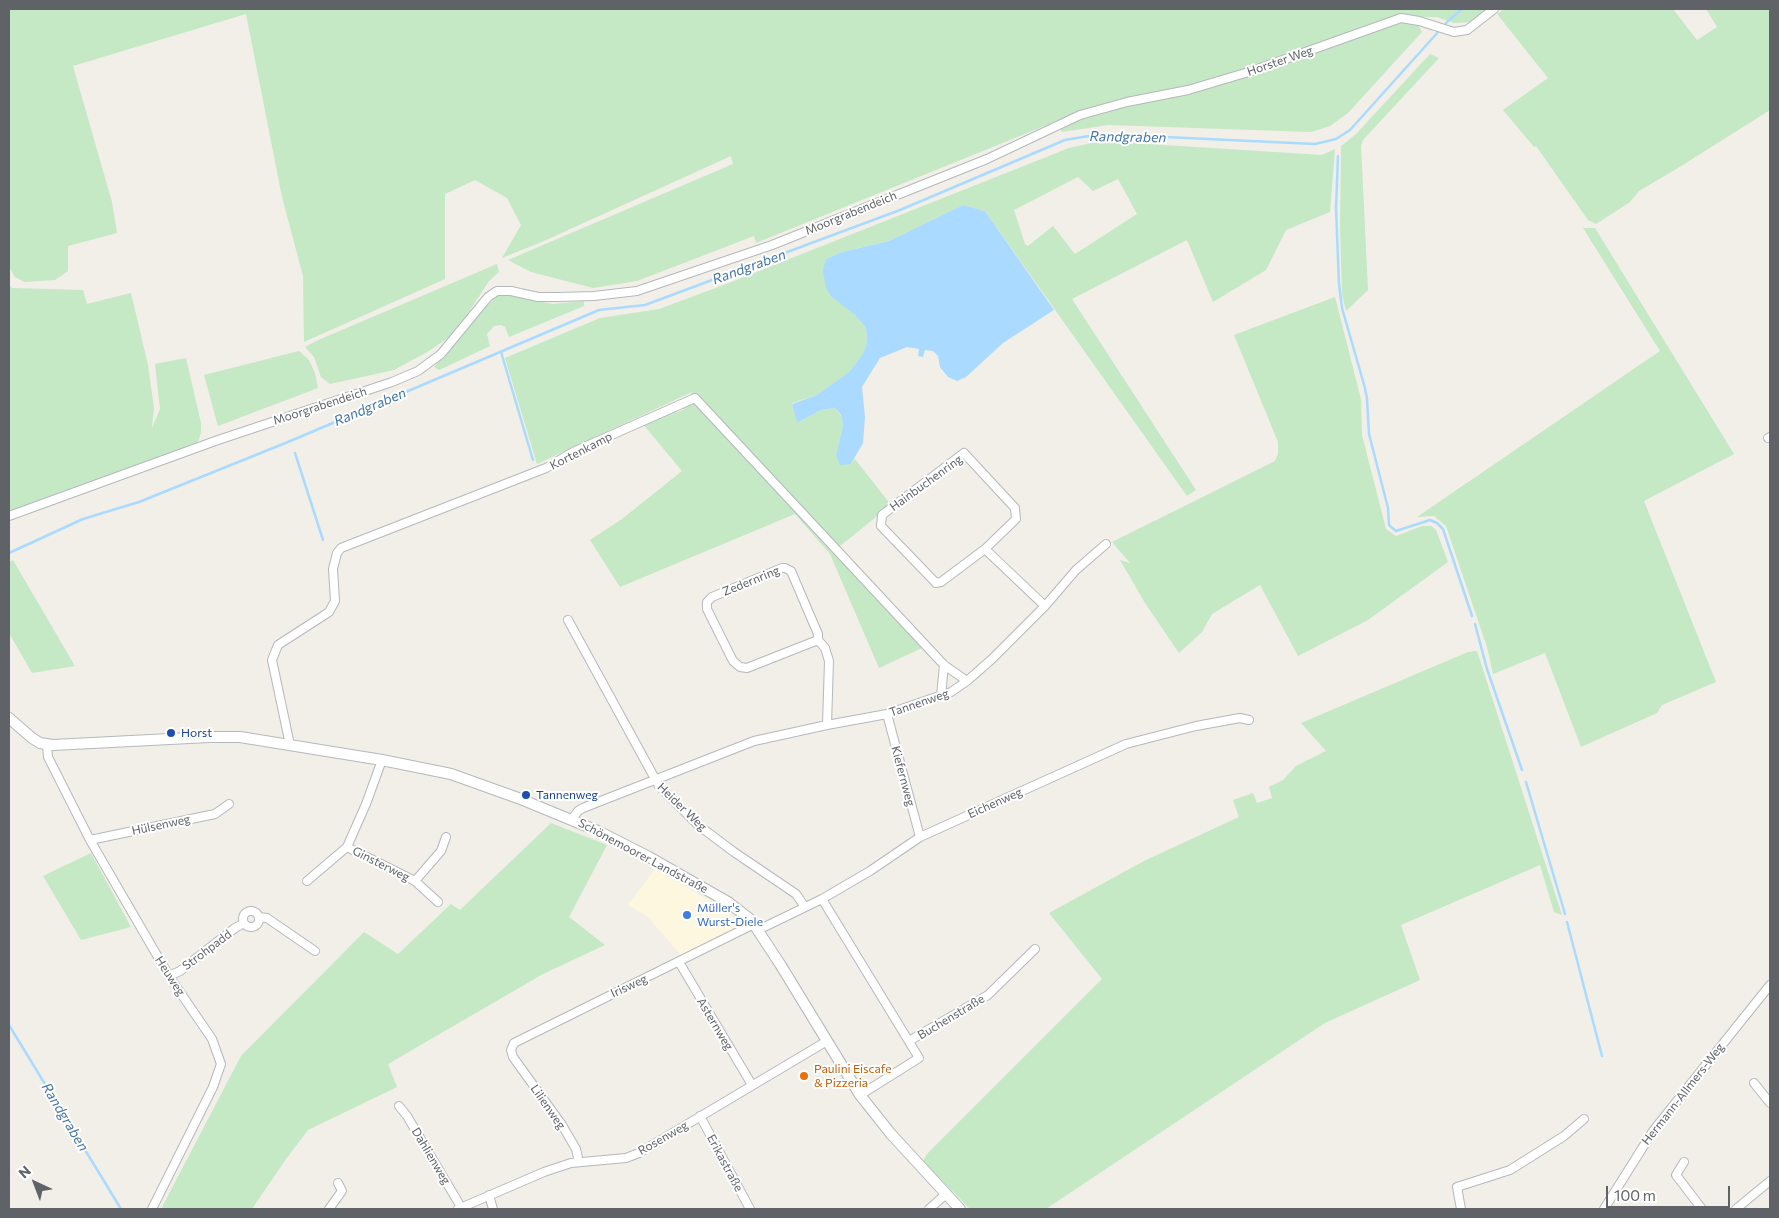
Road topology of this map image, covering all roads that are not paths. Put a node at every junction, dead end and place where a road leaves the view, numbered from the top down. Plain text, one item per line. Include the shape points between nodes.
1 (1494, 9) edge
2 (1058, 125) joint
3 (9, 516) edge
4 (1106, 544) dead end
5 (985, 549) junction
6 (1045, 606) junction
7 (568, 620) dead end
8 (818, 640) junction
9 (944, 665) junction
10 (968, 681) junction
11 (941, 696) junction
12 (887, 714) junction
13 (9, 718) edge
14 (1249, 720) dead end
15 (827, 725) junction
16 (47, 744) junction
17 (290, 745) junction
18 (382, 760) junction
19 (655, 780) junction
20 (229, 804) dead end
21 (572, 820) junction
22 (446, 837) dead end
23 (920, 837) junction
24 (90, 840) junction
25 (346, 847) junction
26 (307, 881) dead end
27 (415, 881) junction
28 (822, 899) junction
29 (438, 902) dead end
30 (805, 907) junction
31 (756, 927) junction
32 (1035, 949) dead end
33 (315, 951) dead end
34 (679, 962) junction
35 (169, 976) junction
36 (1770, 985) edge
37 (826, 1041) junction
38 (908, 1041) junction
39 (512, 1054) joint
40 (1754, 1084) dead end
41 (752, 1085) junction
42 (860, 1095) junction
43 (1770, 1103) edge
44 (399, 1106) dead end
45 (700, 1116) junction
46 (1584, 1118) dead end
47 (579, 1162) junction
48 (1684, 1162) dead end
49 (1770, 1181) edge
50 (338, 1183) dead end
51 (489, 1195) junction
52 (945, 1195) junction
53 (460, 1208) edge
54 (152, 1209) edge
55 (329, 1209) edge
56 (493, 1209) edge
57 (750, 1209) edge
58 (929, 1209) edge
59 (960, 1209) edge
60 (1461, 1209) edge
61 (1604, 1209) edge
62 (1702, 1209) edge
63 (1736, 1209) edge

1 - 2 street, Horster Weg via 1467,30 1454,32 1401,18 1252,71 1188,90 1080,115
2 - 3 street, Moorgrabendeich via 987,159 790,238 637,291 538,297 497,291 441,354 418,371
4 - 6 street, Tannenweg via 1076,570
5 - 5 street, Hainbuchenring via 936,583 881,526 882,515 964,453 1015,508 1016,519
5 - 6 street
6 - 10 street, Tannenweg
7 - 19 street, Heider Weg
8 - 8 street, Zedernring via 747,668 740,667 734,661 707,602 782,568 789,569
8 - 15 street, Zedernring via 825,648 829,662
9 - 10 street, Kortenkamp
9 - 11 street
9 - 17 street, Kortenkamp via 695,398 573,452 546,468 341,548 333,569 335,601 329,612 278,645 272,660
10 - 11 street, Tannenweg
11 - 12 street, Tannenweg
12 - 15 street, Tannenweg
12 - 23 street, Kiefernweg
13 - 16 street, Schönemoorer Landstraße via 32,738
14 - 23 street, Eichenweg via 1240,718 1214,723 1126,744
15 - 19 street, Tannenweg via 754,742
16 - 17 street, Schönemoorer Landstraße via 240,737
16 - 24 street, Heuweg via 48,757
17 - 18 street, Schönemoorer Landstraße
18 - 21 street, Schönemoorer Landstraße via 451,774
18 - 25 street, Ginsterweg
19 - 21 street, Tannenweg via 583,808
19 - 30 street, Heider Weg via 698,825 796,894
20 - 24 street, Hülsenweg via 215,814
21 - 31 street, Schönemoorer Landstraße via 649,857 728,902
22 - 27 street via 441,851
23 - 28 street, Eichenweg
24 - 35 street, Heuweg
25 - 26 street, Ginsterweg
25 - 27 street, Ginsterweg
27 - 29 street, Ginsterweg
28 - 30 street, Eichenweg
28 - 38 street
30 - 31 street, Eichenweg
31 - 34 street, Irisweg
31 - 37 street, Schönemoorer Landstraße
32 - 38 street, Buchenstraße via 988,995
33 - 35 street, Strohpadd via 267,918 250,911 244,917 244,923
34 - 39 street, Irisweg via 518,1040 512,1046
34 - 41 street, Asternweg
35 - 54 street, Heuweg via 212,1039 221,1064 213,1087
36 - 61 street, Hermann-Allmers-Weg via 1652,1131
37 - 41 street, Rosenweg
37 - 42 street, Schönemoorer Landstraße
38 - 42 street via 918,1058
39 - 47 street, Lilienweg via 576,1149
40 - 43 street
41 - 45 street, Rosenweg
42 - 52 street, Schönemoorer Landstraße
44 - 53 street, Dahlienweg
45 - 47 street, Rosenweg via 630,1157
45 - 57 street, Erikastraße
46 - 60 street via 1564,1136 1510,1170 1457,1186
47 - 51 street, Rosenweg via 544,1172
48 - 62 street via 1676,1175
49 - 63 street
50 - 55 street via 342,1191
51 - 53 street, Rosenweg
51 - 56 street
52 - 58 street
52 - 59 street, Schönemoorer Landstraße

